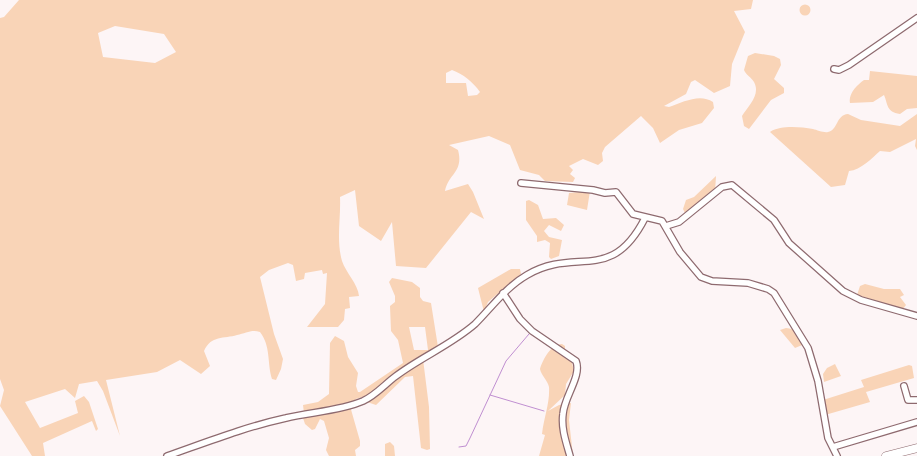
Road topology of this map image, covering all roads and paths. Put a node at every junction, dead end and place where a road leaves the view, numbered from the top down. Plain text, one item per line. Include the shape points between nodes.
1 (917, 18) edge
2 (834, 69) dead end
3 (522, 183) dead end
4 (645, 218) junction
5 (666, 226) junction
6 (504, 293) junction
7 (917, 316) edge
8 (904, 386) dead end
9 (917, 400) edge
10 (917, 422) edge
11 (833, 447) junction
12 (917, 448) edge
13 (167, 456) edge
14 (570, 456) edge
15 (837, 456) edge
16 (886, 456) edge

1 - 2 street via 849,65
3 - 4 street via 616,192 633,214
4 - 5 street via 659,219
4 - 6 street via 627,246 616,254 601,260 549,266 528,274
5 - 7 street via 679,222 722,187 732,185 774,220 790,243 843,291 861,300
5 - 11 street via 680,252 701,276 712,281 758,285 774,293 808,348 818,381 828,438
6 - 13 street via 457,338 428,354 364,401 249,427
6 - 14 street via 520,319 532,331 576,361 576,374 563,412 563,430
8 - 9 street via 909,401
10 - 11 street
11 - 15 street
12 - 16 main road

